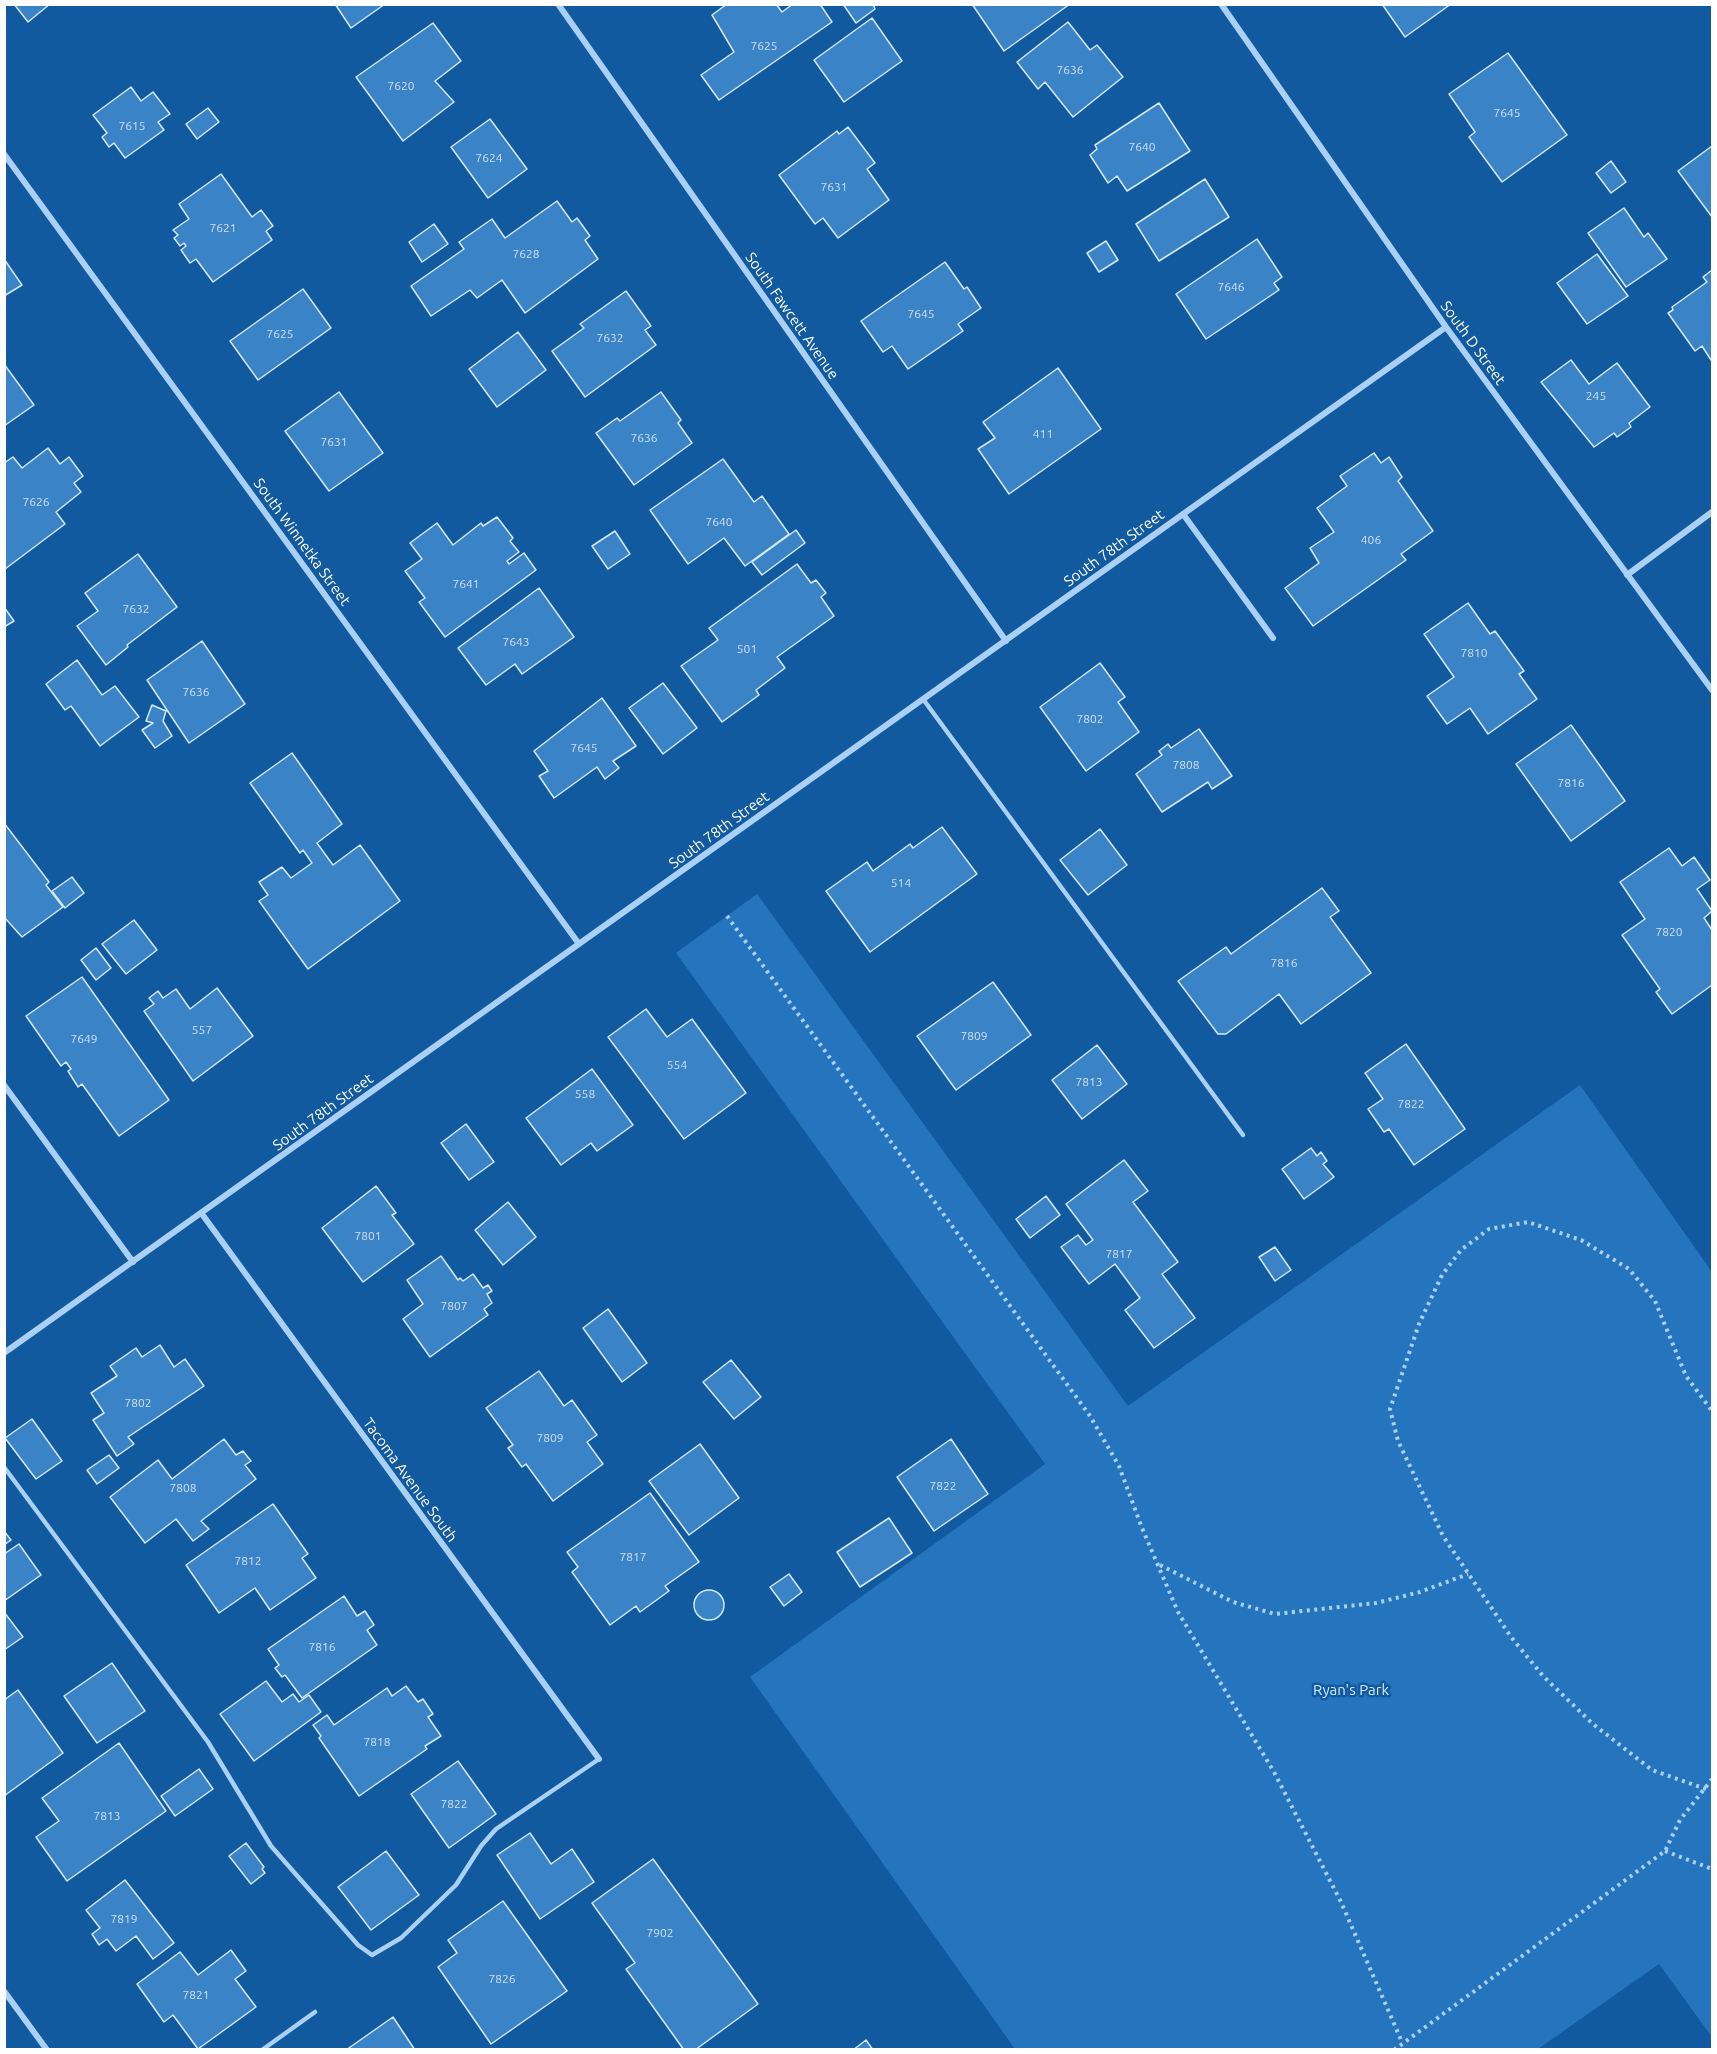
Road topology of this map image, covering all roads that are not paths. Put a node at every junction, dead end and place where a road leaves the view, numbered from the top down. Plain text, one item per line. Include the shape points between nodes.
1 (558, 4) edge
2 (1221, 4) edge
3 (4, 154) edge
4 (1446, 327) junction
5 (1713, 512) edge
6 (1183, 514) junction
7 (1627, 574) junction
8 (1273, 638) dead end
9 (1006, 641) junction
10 (1713, 690) edge
11 (923, 699) junction
12 (579, 944) junction
13 (4, 1085) edge
14 (1243, 1135) dead end
15 (202, 1214) junction
16 (134, 1262) junction
17 (4, 1353) edge
18 (4, 1467) edge
19 (599, 1760) joint
20 (4, 1990) edge
21 (315, 2012) dead end
22 (47, 2049) edge
23 (262, 2049) edge

1 - 9 street, South Fawcett Avenue
2 - 4 street, South D Street
3 - 12 street, South Winnetka Street
4 - 6 street, South 78th Street
4 - 7 street, South D Street
5 - 7 street
6 - 8 street
6 - 9 street, South 78th Street
7 - 10 street, South D Street
9 - 11 street, South 78th Street
11 - 12 street, South 78th Street
11 - 14 lane
12 - 15 street, South 78th Street
13 - 16 street
15 - 16 street, South 78th Street
15 - 19 street, Tacoma Avenue South
16 - 17 street, South 78th Street
18 - 19 lane via 208,1742 271,1846 372,1955 401,1938 456,1885 496,1829
20 - 22 street
21 - 23 lane

